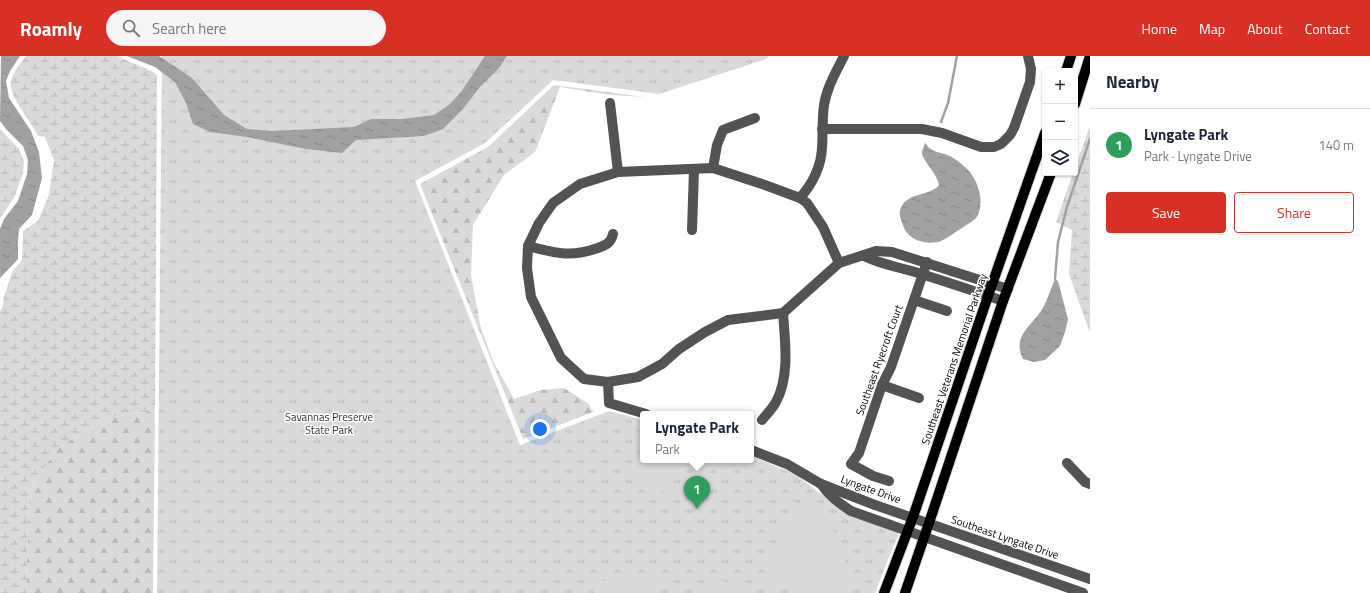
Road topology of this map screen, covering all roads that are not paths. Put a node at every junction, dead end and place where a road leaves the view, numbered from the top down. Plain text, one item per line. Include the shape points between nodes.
1 (844, 56) edge
2 (1028, 56) edge
3 (1071, 56) edge
4 (1090, 56) edge
5 (1067, 68) edge
6 (1078, 94) edge
7 (610, 103) dead end
8 (755, 118) dead end
9 (822, 129) junction
10 (1043, 140) edge
11 (713, 168) junction
12 (694, 170) junction
13 (618, 172) junction
14 (1050, 176) edge
15 (800, 198) junction
16 (692, 230) dead end
17 (612, 234) dead end
18 (528, 246) junction
19 (864, 256) junction
20 (926, 262) junction
21 (839, 263) junction
22 (923, 274) junction
23 (992, 284) junction
24 (1008, 289) junction
25 (988, 296) junction
26 (914, 300) junction
27 (1004, 301) junction
28 (947, 311) dead end
29 (783, 313) junction
30 (608, 382) junction
31 (882, 385) junction
32 (919, 398) dead end
33 (640, 412) edge
34 (762, 420) dead end
35 (754, 451) edge
36 (1067, 463) dead end
37 (889, 481) dead end
38 (821, 484) junction
39 (1090, 484) edge
40 (913, 517) junction
41 (929, 523) junction
42 (908, 531) junction
43 (924, 537) junction
44 (1090, 579) edge
45 (884, 593) edge
46 (905, 593) edge
47 (1083, 593) edge

1 - 9 street via 828,88
2 - 9 street via 1032,70 1030,82 1014,128 1001,144 994,147 982,147 922,129
3 - 5 main road
4 - 6 main road
7 - 13 street
8 - 11 street via 723,130
9 - 15 street via 818,171
10 - 23 main road, Southeast Veterans Memorial Parkway
11 - 12 street
11 - 15 street
12 - 13 street
12 - 16 street
13 - 18 street via 580,184 554,203
14 - 24 main road
15 - 21 street via 814,213
17 - 18 street via 611,240 605,245 577,254 559,254
18 - 30 street via 527,268 531,297 561,358 584,379
19 - 20 street via 876,251 892,252
19 - 21 street
19 - 22 street
20 - 22 street, Southeast Ryecroft Court
20 - 23 street
21 - 29 street
22 - 25 street
22 - 26 street, Southeast Ryecroft Court
23 - 24 street
23 - 25 main road, Southeast Veterans Memorial Parkway
24 - 27 main road
25 - 27 street
25 - 40 main road, Southeast Veterans Memorial Parkway
26 - 28 street
26 - 31 street, Southeast Ryecroft Court via 891,367
27 - 41 main road
29 - 30 street via 728,320 692,340 662,364 638,377
29 - 34 street via 786,360 783,382 776,402
30 - 33 street via 609,403
31 - 32 street
31 - 37 street, Southeast Ryecroft Court via 859,453 851,464
35 - 38 street, Lyngate Drive via 787,464
36 - 39 street
38 - 40 street, Lyngate Drive
38 - 42 street, Lyngate Drive via 837,502 851,511
40 - 41 street, Southeast Lyngate Drive
40 - 42 main road, Southeast Veterans Memorial Parkway
41 - 43 main road
41 - 44 street, Southeast Lyngate Drive
42 - 43 street
42 - 45 main road, Southeast Veterans Memorial Parkway
43 - 46 main road
43 - 47 street

